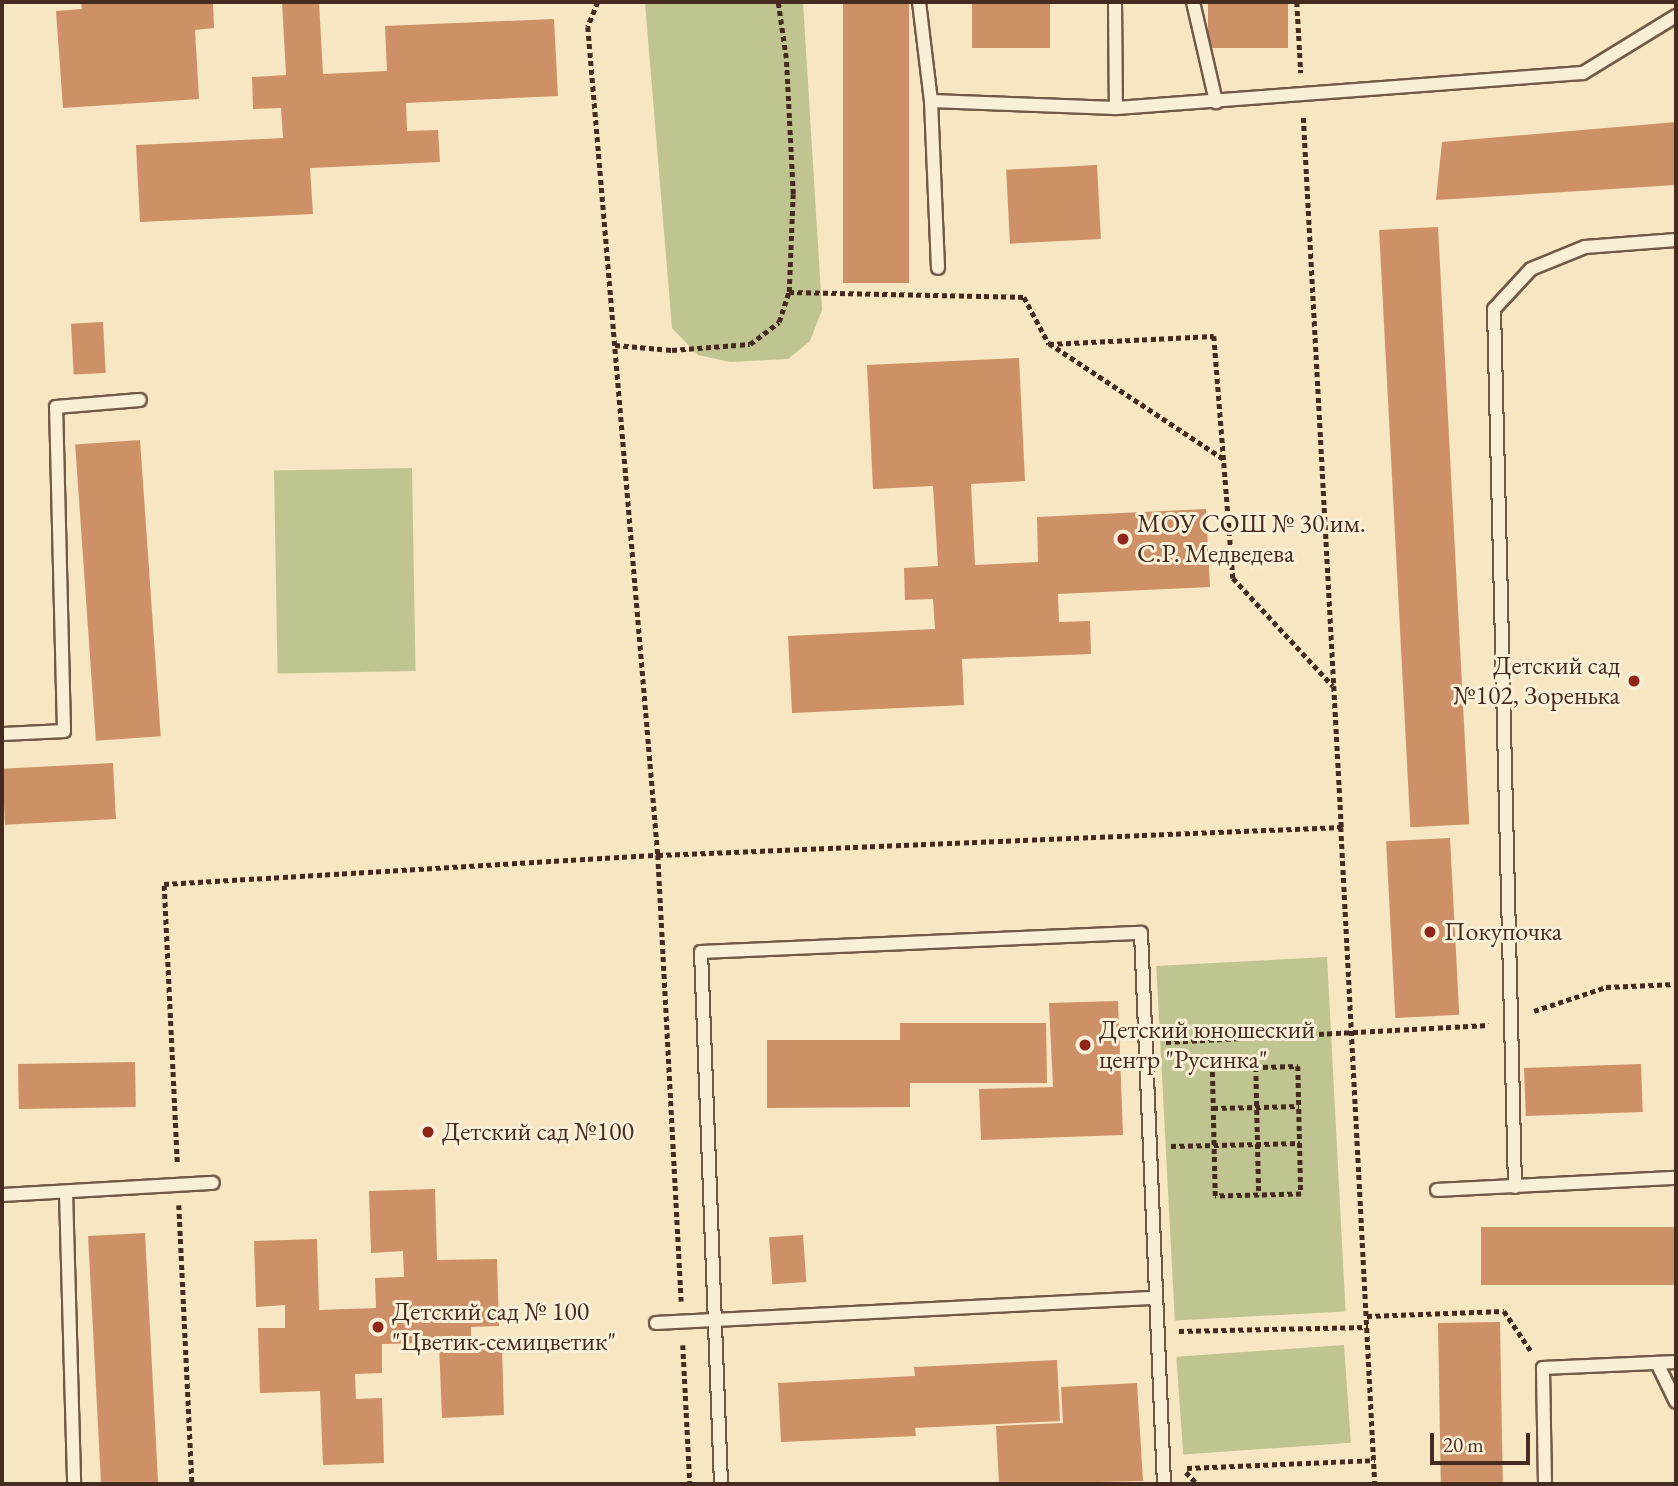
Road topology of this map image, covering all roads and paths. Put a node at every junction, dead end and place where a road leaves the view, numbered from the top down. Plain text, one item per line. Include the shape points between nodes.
1 (598, 2) edge
2 (778, 2) edge
3 (919, 2) edge
4 (1115, 2) edge
5 (1192, 2) edge
6 (1297, 2) edge
7 (1676, 16) edge
8 (1302, 95) junction
9 (931, 101) junction
10 (1216, 102) junction
11 (1116, 108) junction
12 (1676, 240) edge
13 (938, 268) dead end
14 (789, 292) junction
15 (1049, 344) junction
16 (615, 345) junction
17 (140, 400) dead end
18 (1223, 459) junction
19 (1334, 686) junction
20 (2, 734) edge
21 (1341, 827) junction
22 (658, 855) junction
23 (1353, 1035) junction
24 (1160, 1043) dead end
25 (1256, 1067) junction
26 (1300, 1106) junction
27 (1257, 1107) junction
28 (1213, 1108) junction
29 (1300, 1143) junction
30 (1258, 1144) junction
31 (1214, 1145) junction
32 (1149, 1147) junction
33 (1676, 1178) edge
34 (212, 1183) dead end
35 (178, 1185) junction
36 (1515, 1187) junction
37 (1437, 1190) dead end
38 (66, 1192) junction
39 (2, 1195) edge
40 (1259, 1195) junction
41 (1154, 1298) junction
42 (1367, 1316) junction
43 (716, 1319) junction
44 (682, 1321) junction
45 (656, 1323) dead end
46 (1368, 1327) junction
47 (1156, 1332) junction
48 (1676, 1362) edge
49 (1657, 1363) junction
50 (1543, 1368) junction
51 (1676, 1402) edge
52 (1375, 1460) junction
53 (1163, 1469) junction
54 (1184, 1469) junction
55 (74, 1484) edge
56 (191, 1484) edge
57 (690, 1484) edge
58 (721, 1484) edge
59 (1164, 1484) edge
60 (1197, 1484) edge
61 (1376, 1484) edge
62 (1545, 1484) edge

1 - 16 path via 588,27
2 - 14 path via 786,58 793,194
3 - 9 lane
4 - 11 lane
5 - 10 lane
6 - 8 path
7 - 8 lane via 1583,73
8 - 10 lane
8 - 19 path
9 - 11 lane
9 - 13 lane
10 - 11 lane
12 - 36 lane via 1585,247 1531,269 1494,309
14 - 15 path via 1024,297
14 - 16 path via 779,322 750,344 673,350
15 - 18 path
15 - 18 path via 1213,337
16 - 22 path
17 - 20 lane via 56,407 64,731
18 - 19 path via 1233,578
19 - 21 path
21 - 22 path
21 - 23 path
22 - 35 path via 164,884
22 - 44 path
23 - 24 path
23 - 42 path
25 - 26 path via 1298,1066
25 - 27 path
25 - 28 path via 1212,1068
26 - 27 path
26 - 29 path
27 - 28 path
27 - 30 path
28 - 31 path
29 - 30 path
29 - 40 path via 1301,1194
30 - 31 path
30 - 40 path
31 - 32 path
31 - 40 path via 1215,1196
32 - 41 lane
32 - 43 lane via 1140,933 701,952
33 - 36 lane
34 - 35 lane
35 - 38 lane
35 - 56 path
36 - 37 lane
38 - 39 lane
38 - 55 lane
41 - 43 lane
41 - 47 lane
42 - 46 path
42 - 50 path via 1504,1311
43 - 44 lane
43 - 58 lane
44 - 45 lane
44 - 57 path
46 - 47 path
46 - 52 path
47 - 53 lane
48 - 49 lane
49 - 50 lane
49 - 51 lane
50 - 62 lane
52 - 54 path
52 - 61 path
53 - 54 path
53 - 59 lane
54 - 60 path

